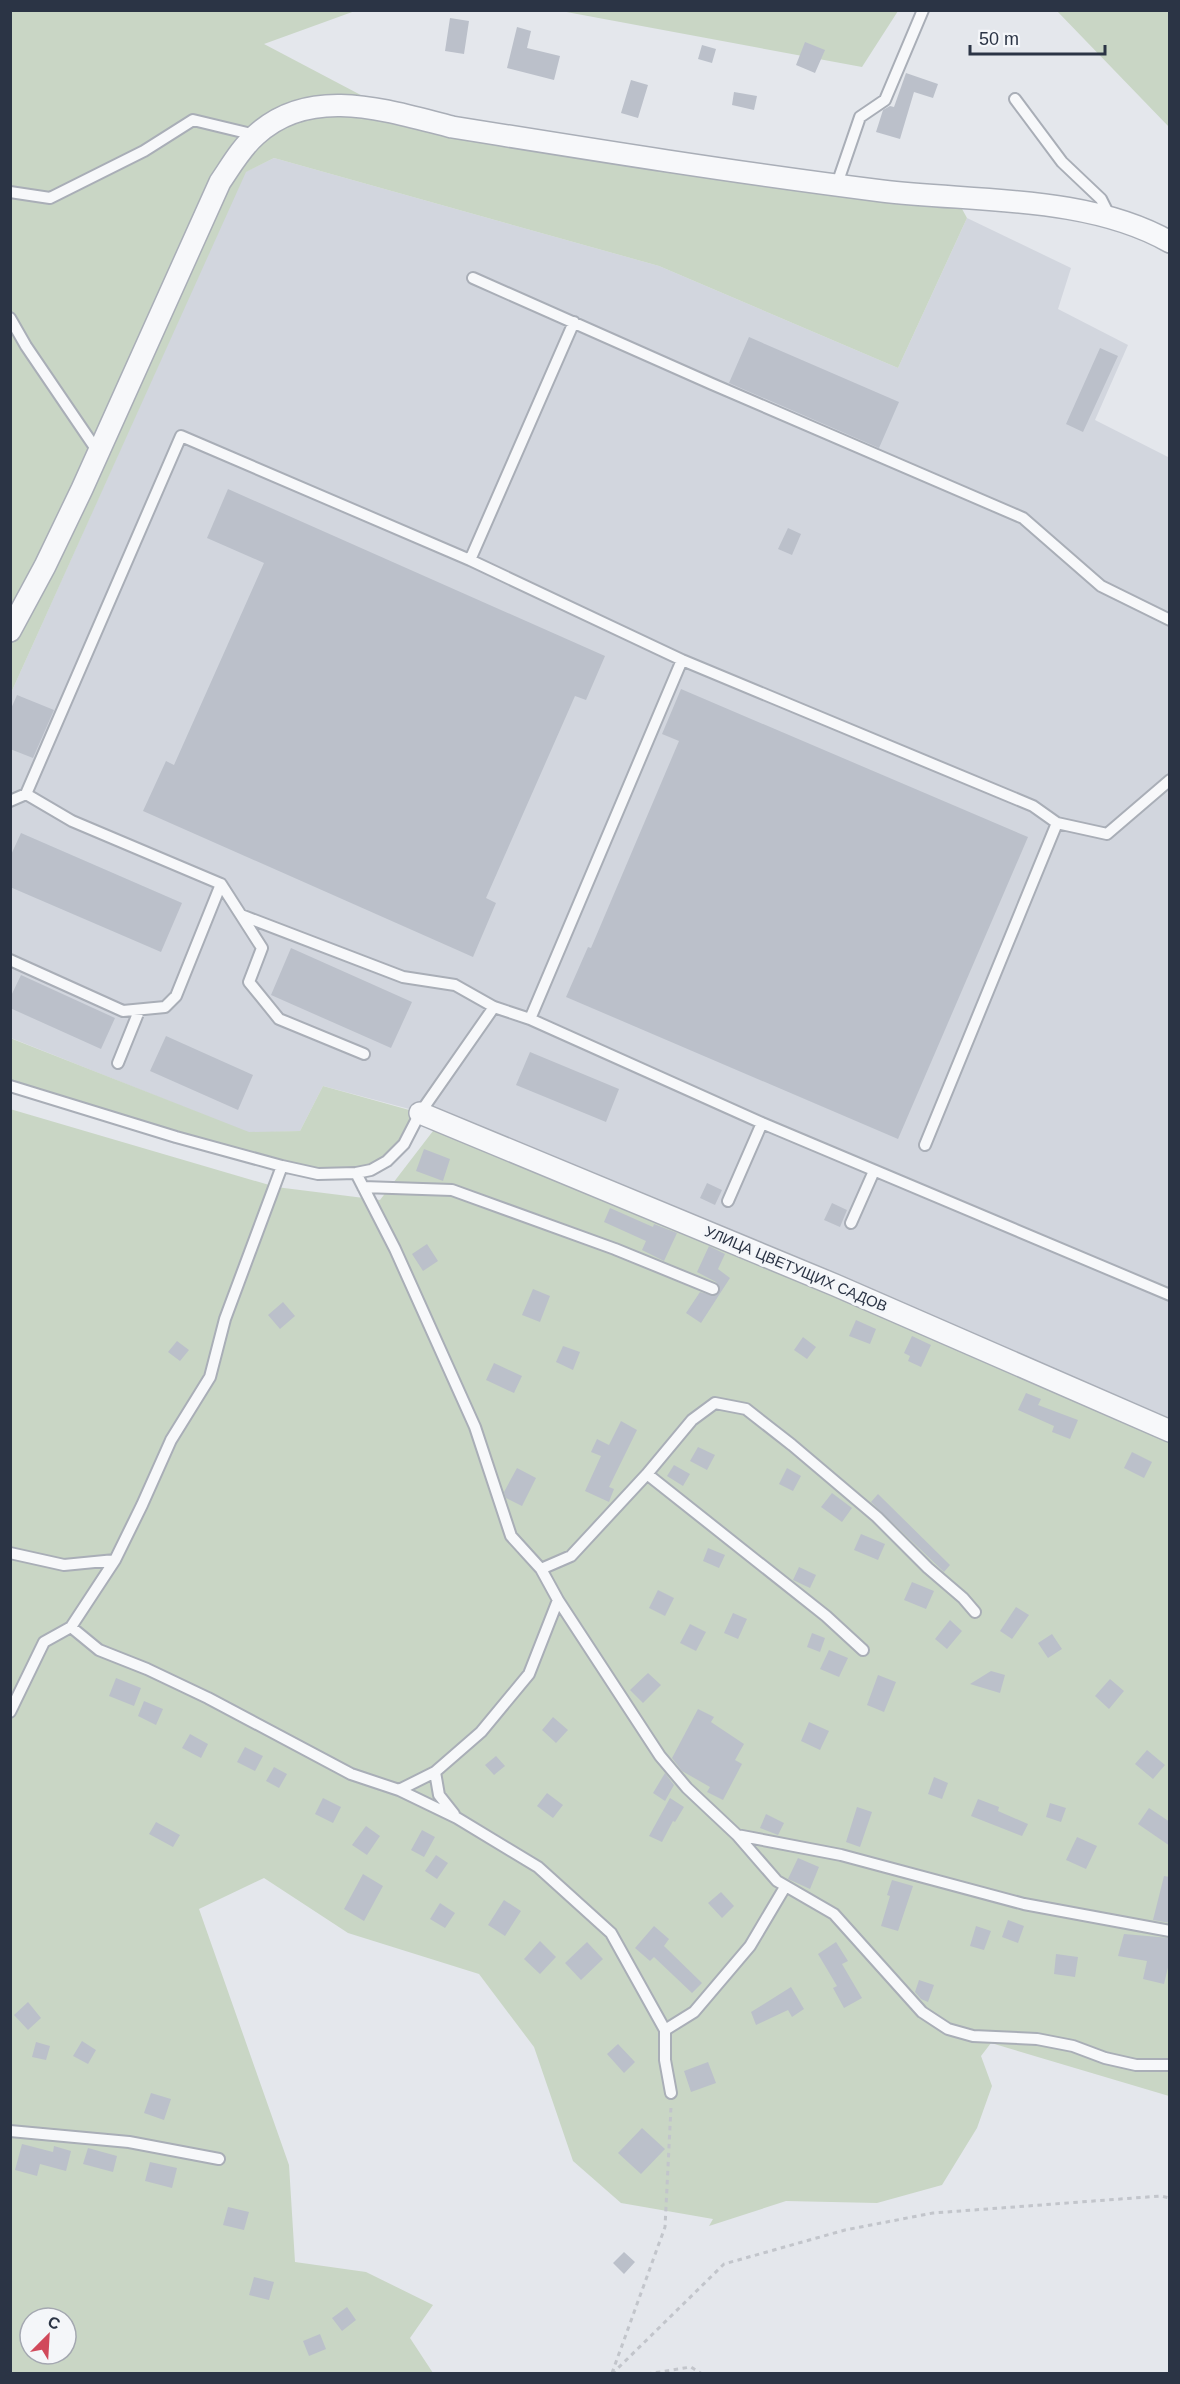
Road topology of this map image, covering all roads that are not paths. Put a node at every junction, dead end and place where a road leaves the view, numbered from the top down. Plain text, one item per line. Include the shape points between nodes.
1 (923, 10) edge
2 (1015, 99) dead end
3 (255, 135) junction
4 (837, 184) junction
5 (10, 192) edge
6 (1110, 217) junction
7 (1170, 242) edge
8 (473, 278) dead end
9 (10, 318) edge
10 (574, 322) junction
11 (98, 453) junction
12 (470, 560) junction
13 (1170, 620) edge
14 (10, 631) edge
15 (682, 660) junction
16 (1170, 780) edge
17 (26, 794) junction
18 (10, 801) edge
19 (1057, 823) junction
20 (221, 884) junction
21 (241, 915) junction
22 (10, 960) edge
23 (494, 1007) junction
24 (139, 1011) junction
25 (530, 1018) junction
26 (364, 1054) dead end
27 (117, 1063) dead end
28 (10, 1086) edge
29 (420, 1113) junction
30 (762, 1123) junction
31 (925, 1145) dead end
32 (282, 1166) junction
33 (874, 1171) junction
34 (356, 1173) junction
35 (363, 1187) junction
36 (728, 1201) dead end
37 (851, 1223) dead end
38 (713, 1289) dead end
39 (1170, 1295) edge
40 (1170, 1431) edge
41 (647, 1474) junction
42 (10, 1553) edge
43 (115, 1560) junction
44 (541, 1569) junction
45 (558, 1600) junction
46 (975, 1612) dead end
47 (71, 1627) junction
48 (863, 1650) dead end
49 (10, 1712) edge
50 (435, 1772) junction
51 (399, 1790) junction
52 (457, 1818) junction
53 (737, 1834) junction
54 (785, 1887) junction
55 (1170, 1931) edge
56 (665, 2030) junction
57 (1170, 2066) edge
58 (671, 2093) road end
59 (10, 2131) edge
60 (219, 2158) dead end

1 - 4 lane via 885,100 860,117
2 - 6 lane via 1062,162 1101,200
3 - 4 street via 294,111 317,105 351,106 473,130
3 - 5 lane via 193,120 144,151 50,198
3 - 11 street via 220,182
4 - 6 street
6 - 7 street
8 - 10 lane
9 - 11 lane
10 - 12 lane
10 - 13 lane via 1023,518 1101,586
11 - 14 street via 45,567
12 - 15 lane
12 - 17 lane via 181,436
15 - 19 lane via 1033,806
15 - 25 lane
16 - 19 lane via 1107,834
17 - 18 lane
17 - 20 lane via 72,821
19 - 31 lane
20 - 21 lane
20 - 24 lane via 176,996 165,1008
21 - 23 lane via 404,977 455,984
21 - 26 lane via 262,948 249,982 279,1020
22 - 24 lane via 123,1011
23 - 25 lane
23 - 29 lane
24 - 27 lane
25 - 30 lane
28 - 32 lane
29 - 34 lane via 404,1144 387,1161
29 - 40 street, УЛИЦА ЦВЕТУЩИХ САДОВ via 835,1285
30 - 33 lane
30 - 36 lane
32 - 34 lane via 318,1174
32 - 43 lane via 225,1319 210,1377 171,1440
33 - 37 lane
33 - 39 lane
34 - 35 lane
35 - 38 lane via 452,1190
35 - 44 lane via 475,1427 511,1536
41 - 44 lane via 571,1557
41 - 46 lane via 692,1420 715,1403 746,1409 877,1517
41 - 48 lane
42 - 43 lane via 64,1565
43 - 47 lane
44 - 45 lane
45 - 50 lane via 529,1674 481,1732
45 - 53 lane via 660,1756 687,1788
47 - 49 lane via 44,1641
47 - 51 lane via 99,1650 208,1698 351,1774
50 - 51 lane
50 - 52 lane via 439,1795
51 - 52 lane
52 - 56 lane via 538,1867 611,1934
53 - 54 lane
53 - 55 lane via 841,1855 1024,1904
54 - 56 lane via 750,1946 694,2012
54 - 57 lane via 834,1914 922,2012 948,2029 974,2036 1037,2039 1106,2058
56 - 58 lane
59 - 60 lane via 129,2142

